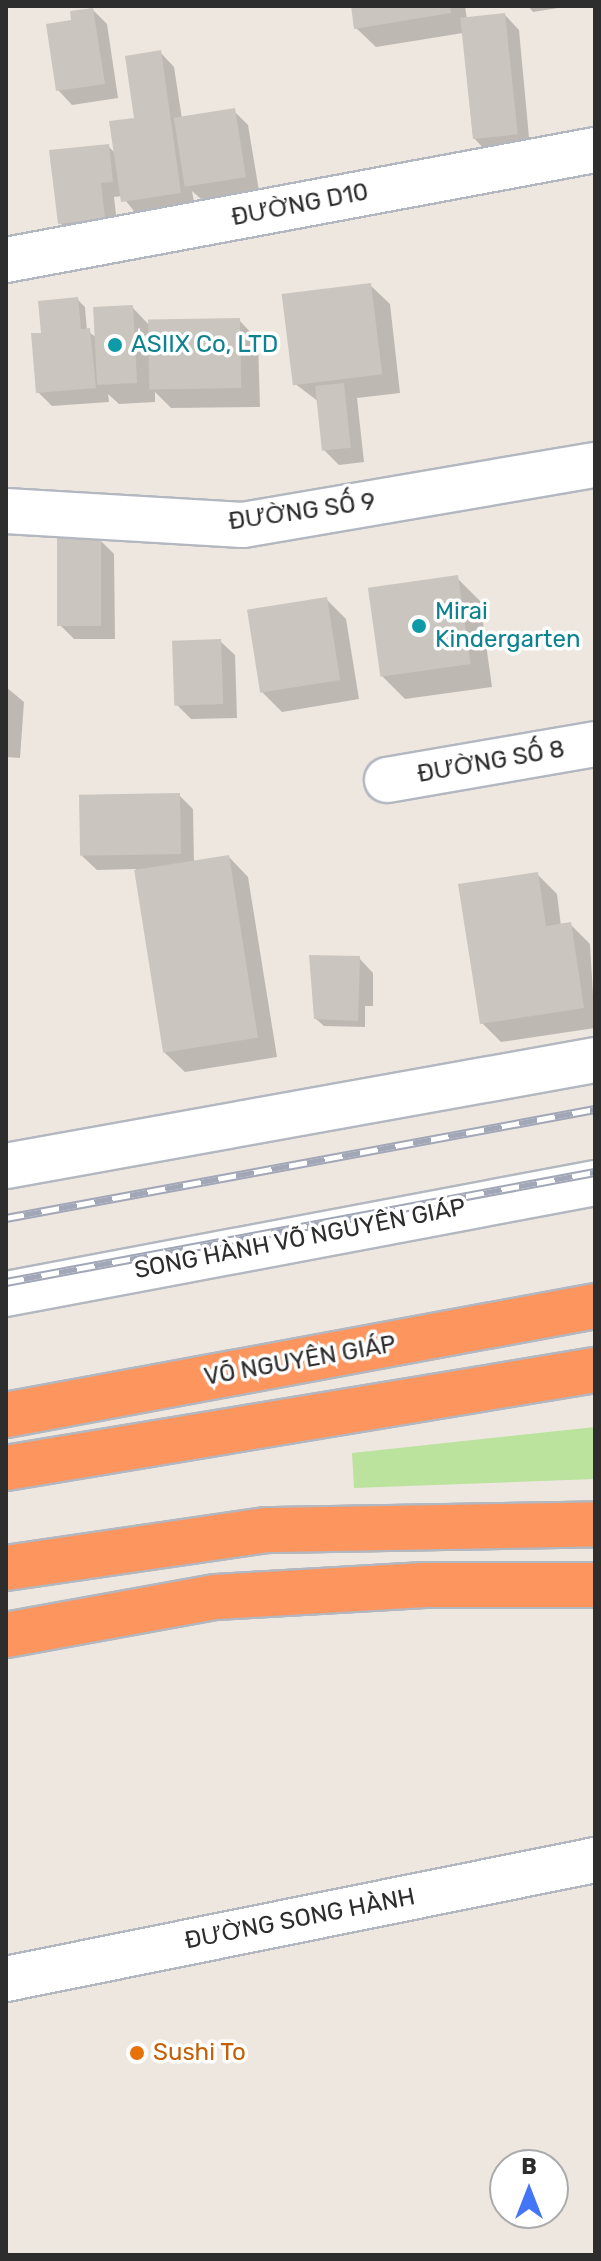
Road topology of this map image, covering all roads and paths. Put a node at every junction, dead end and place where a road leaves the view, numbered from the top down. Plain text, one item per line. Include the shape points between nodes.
1 (595, 150) edge
2 (6, 260) edge
3 (595, 465) edge
4 (6, 511) edge
5 (595, 744) edge
6 (387, 780) dead end
7 (595, 1060) edge
8 (6, 1166) edge
9 (595, 1183) edge
10 (6, 1294) edge
11 (595, 1306) edge
12 (595, 1370) edge
13 (6, 1415) edge
14 (6, 1468) edge
15 (595, 1524) edge
16 (6, 1568) edge
17 (595, 1585) edge
18 (6, 1635) edge
19 (595, 1860) edge
20 (6, 1979) edge

1 - 2 main road, ĐƯỜNG D10
3 - 4 main road, ĐƯỜNG SỐ 9 via 243,525
5 - 6 main road, ĐƯỜNG SỐ 8
7 - 8 main road
9 - 10 main road, SONG HÀNH VÕ NGUYÊN GIÁP
11 - 13 highway, VÕ NGUYÊN GIÁP
12 - 14 highway
15 - 16 highway via 267,1530
17 - 18 highway via 425,1585 216,1597
19 - 20 main road, ĐƯỜNG SONG HÀNH

